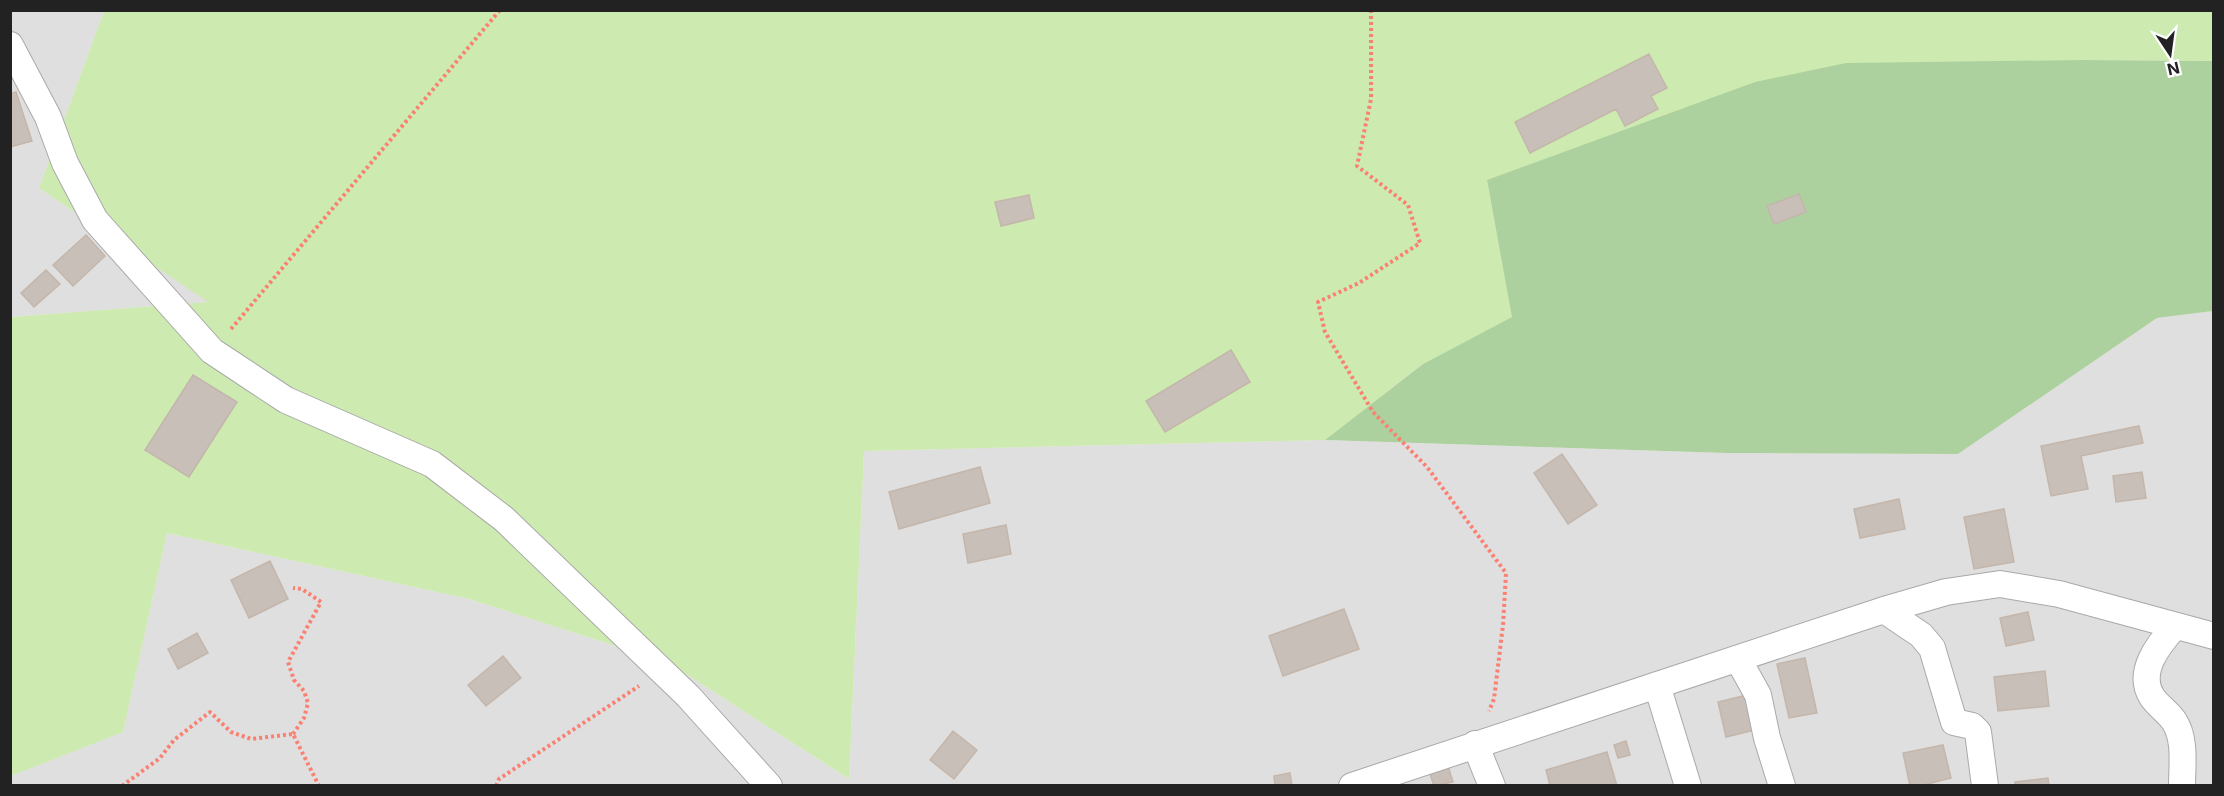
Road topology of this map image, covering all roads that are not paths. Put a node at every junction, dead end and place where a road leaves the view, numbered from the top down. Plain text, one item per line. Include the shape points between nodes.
1 (10, 45) edge
2 (1884, 610) junction
3 (2175, 626) junction
4 (2214, 636) edge
5 (1738, 658) junction
6 (1657, 686) junction
7 (1475, 744) junction
8 (769, 786) edge
9 (1352, 786) edge
10 (1492, 786) edge
11 (1688, 786) edge
12 (1782, 786) edge
13 (1985, 786) edge
14 (2182, 786) edge

1 - 8 street via 95,220 212,351 286,400 432,464 504,519 688,696
2 - 3 street via 1946,592 2000,584 2059,594
2 - 5 street
2 - 13 street via 1921,635 1932,648 1954,722 1972,726 1978,732
3 - 4 street
3 - 14 street via 2157,646 2146,681 2151,696 2175,721 2182,744
5 - 6 street
5 - 12 street via 1758,695
6 - 7 street
6 - 11 street
7 - 9 street
7 - 10 street

